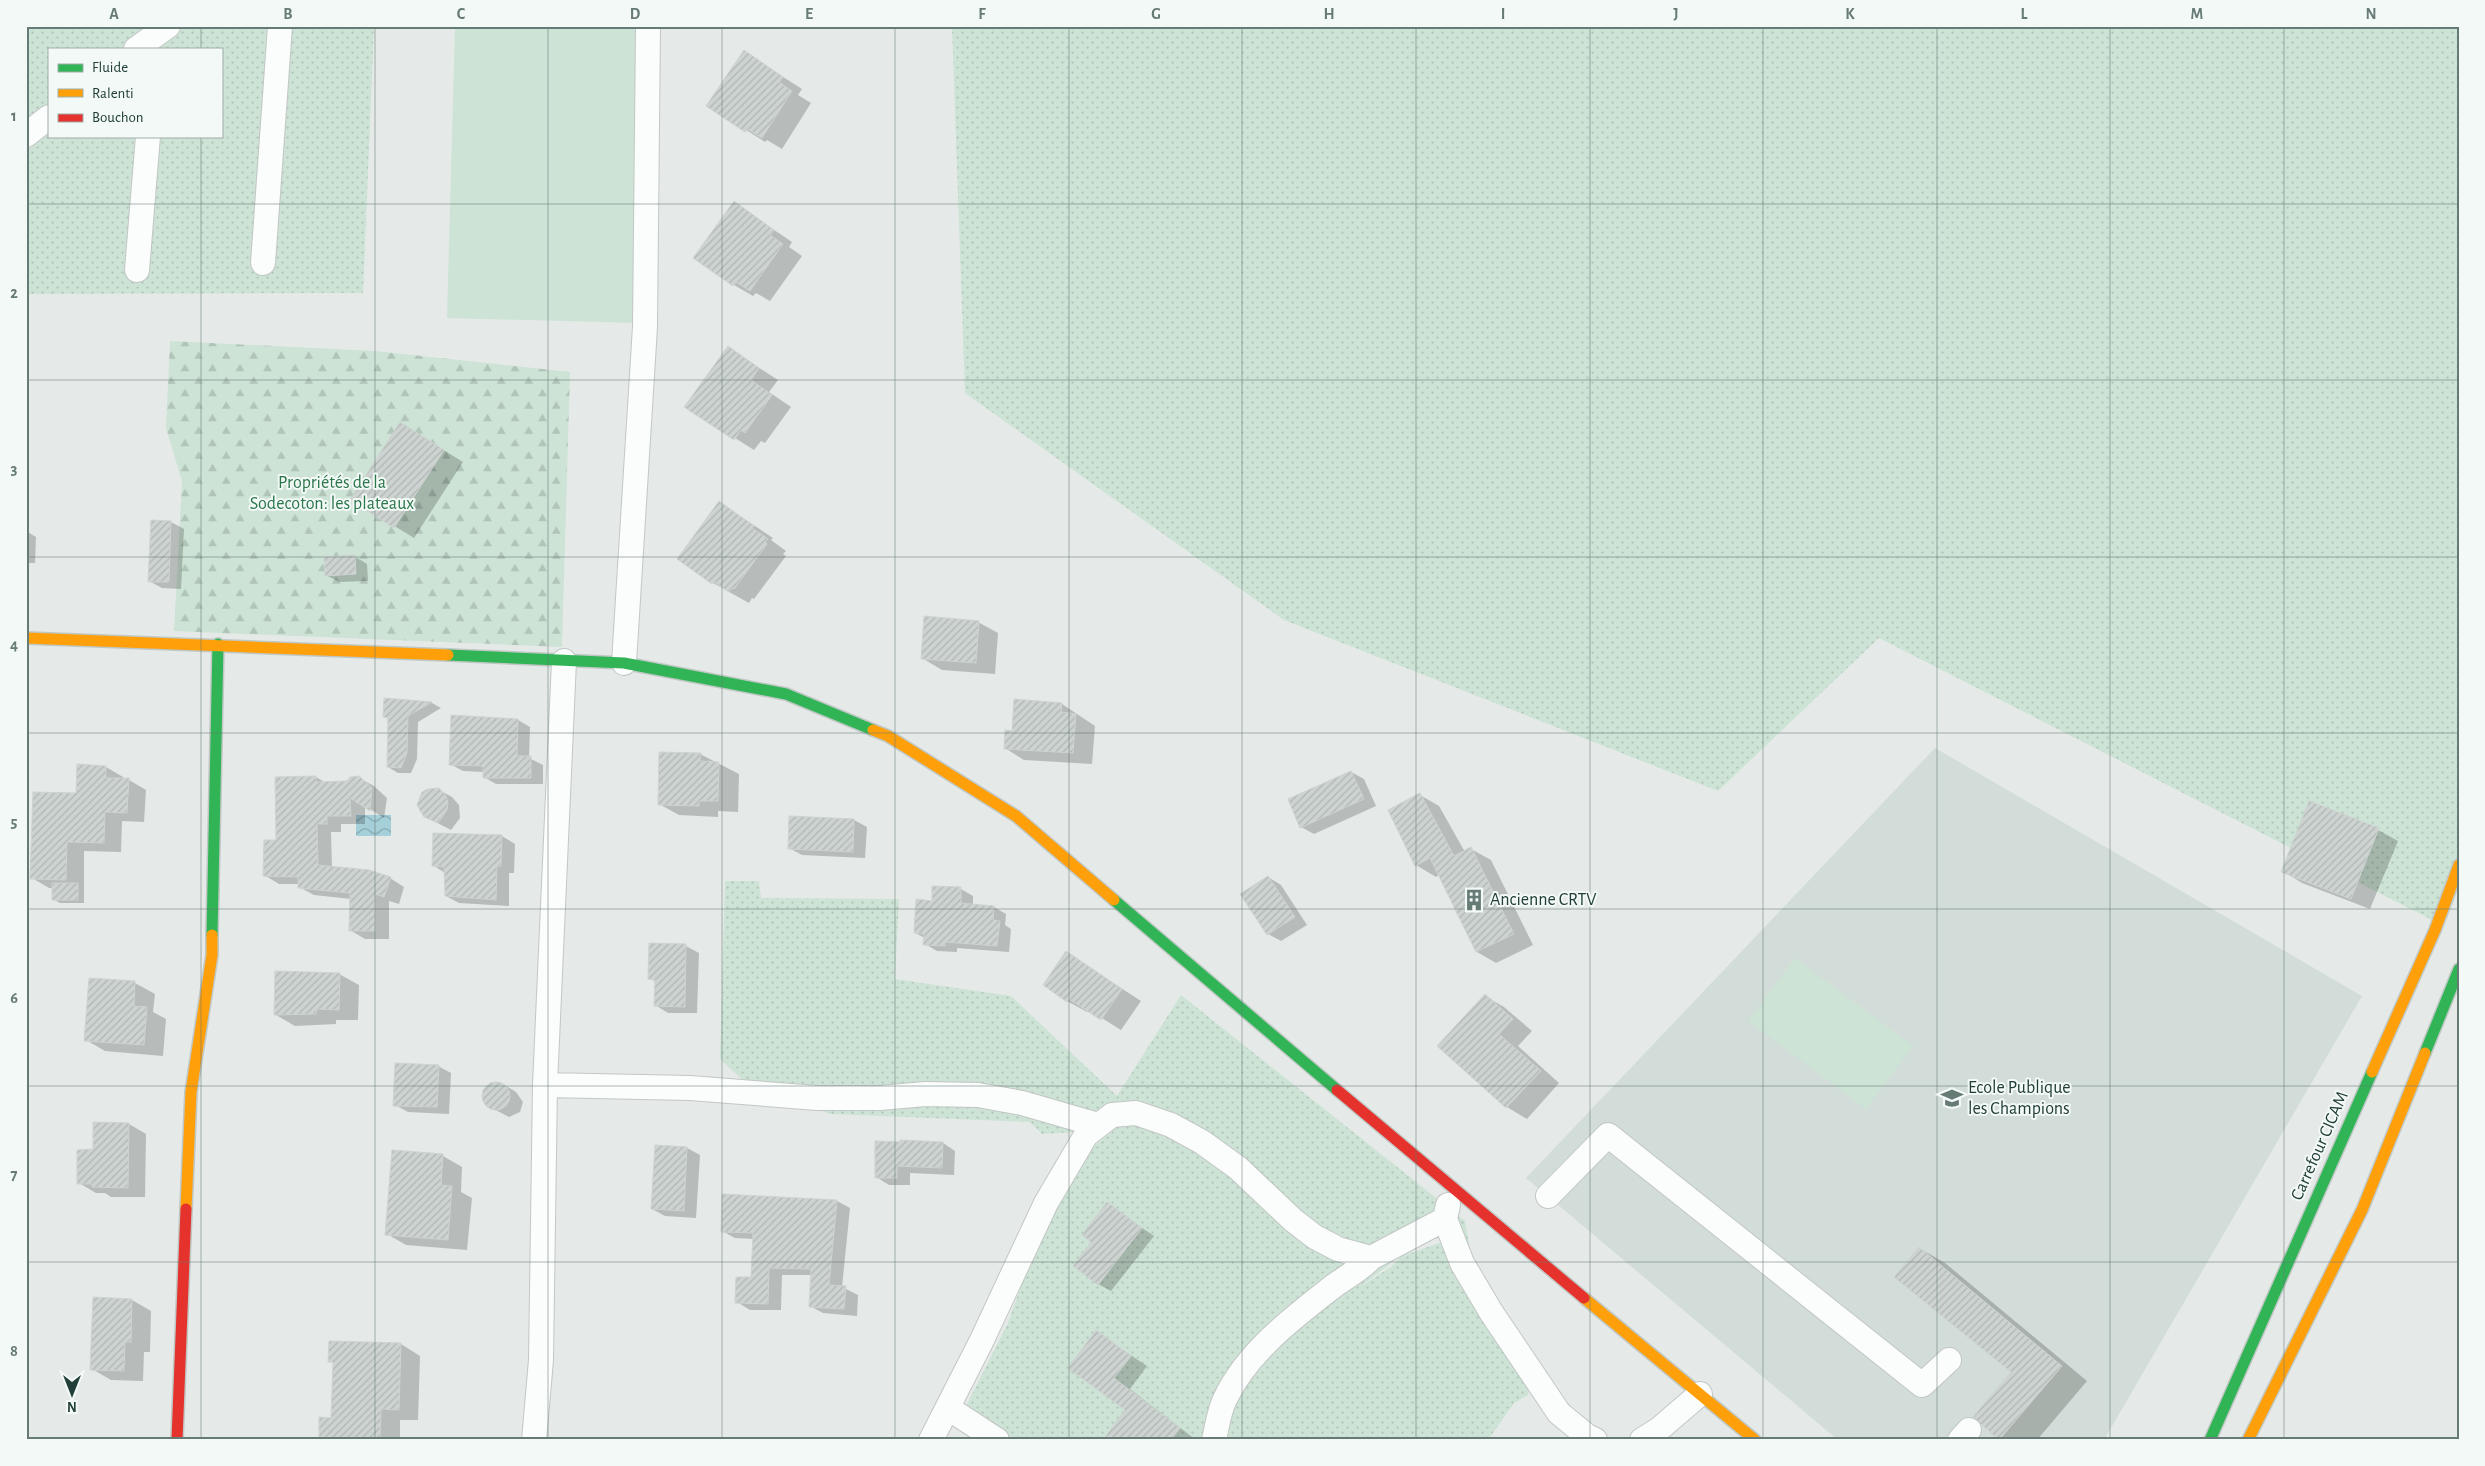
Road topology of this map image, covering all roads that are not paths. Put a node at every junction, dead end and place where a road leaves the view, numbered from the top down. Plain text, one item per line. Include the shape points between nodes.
1 (280, 26) edge
2 (648, 26) edge
3 (159, 34) edge
4 (138, 48) edge
5 (48, 118) edge
6 (26, 136) edge
7 (148, 138) edge
8 (263, 263) dead end
9 (137, 270) dead end
10 (26, 638) edge
11 (218, 644) junction
12 (564, 661) junction
13 (624, 664) junction
14 (2459, 865) edge
15 (2459, 969) edge
16 (545, 1085) junction
17 (1098, 1125) junction
18 (1450, 1188) junction
19 (1548, 1196) dead end
20 (1446, 1219) junction
21 (1371, 1258) junction
22 (1949, 1360) dead end
23 (1700, 1394) junction
24 (948, 1408) junction
25 (177, 1440) edge
26 (534, 1440) edge
27 (930, 1440) edge
28 (997, 1440) edge
29 (1214, 1440) edge
30 (1595, 1440) edge
31 (1642, 1440) edge
32 (1755, 1440) edge
33 (2210, 1440) edge
34 (2248, 1440) edge

1 - 8 street
2 - 13 street via 644,327
3 - 4 street
5 - 6 street
7 - 9 street
10 - 11 street
11 - 12 street
11 - 25 street via 212,955 191,1092
12 - 13 street
12 - 16 street
13 - 18 street via 786,694 888,736 1016,816
14 - 33 street, Carrefour CICAM via 2435,930
15 - 34 street via 2362,1210
16 - 17 street via 690,1088 817,1098 978,1095 1022,1103
16 - 26 street via 541,1360
17 - 21 street via 1112,1115 1136,1114 1171,1125 1238,1168 1315,1237 1338,1249
17 - 24 street via 1086,1135 1046,1203
18 - 20 street
18 - 23 street
19 - 22 street via 1608,1135 1922,1384
20 - 21 street
20 - 30 street via 1462,1263 1554,1406
21 - 29 street via 1260,1348 1237,1377 1224,1401
23 - 31 street
23 - 32 street
24 - 27 street
24 - 28 street

